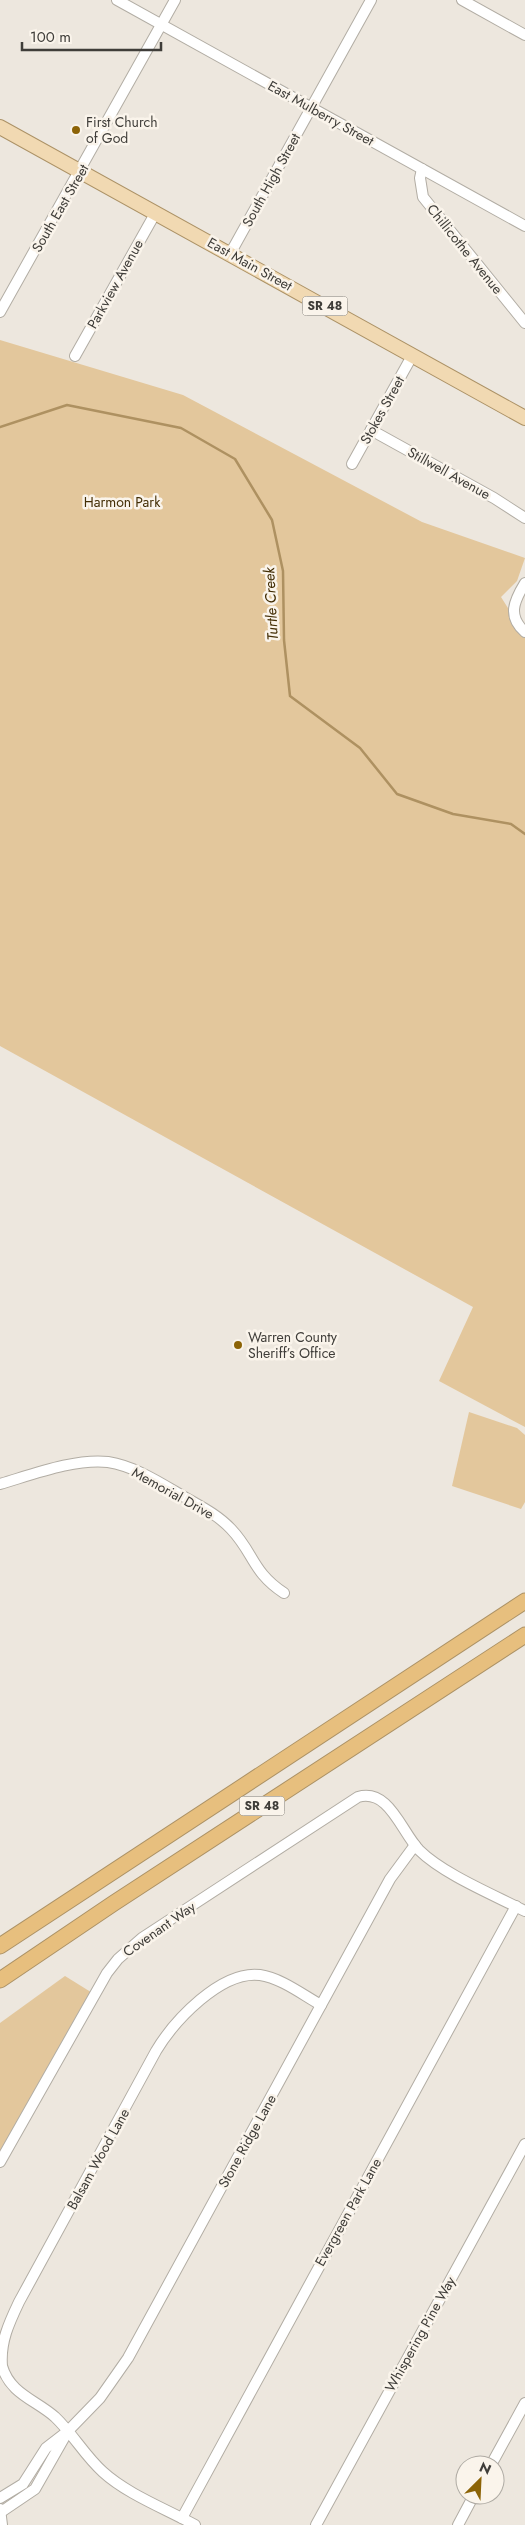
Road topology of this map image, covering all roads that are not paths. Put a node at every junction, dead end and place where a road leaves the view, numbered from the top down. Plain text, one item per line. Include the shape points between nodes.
1 (118, 0) edge
2 (175, 0) edge
3 (371, 0) edge
4 (462, 0) edge
5 (161, 25) junction
6 (525, 35) edge
7 (312, 107) junction
8 (0, 127) edge
9 (422, 169) junction
10 (81, 171) junction
11 (156, 212) junction
12 (525, 226) edge
13 (230, 254) junction
14 (0, 312) edge
15 (525, 323) edge
16 (75, 356) dead end
17 (412, 356) junction
18 (525, 418) edge
19 (371, 430) junction
20 (352, 464) dead end
21 (525, 518) edge
22 (525, 583) edge
23 (525, 632) edge
24 (0, 1484) edge
25 (284, 1593) dead end
26 (525, 1601) edge
27 (525, 1635) edge
28 (415, 1845) junction
29 (520, 1908) edge
30 (0, 1946) edge
31 (0, 1980) edge
32 (322, 2005) junction
33 (525, 2144) edge
34 (0, 2162) edge
35 (525, 2403) edge
36 (68, 2430) junction
37 (496, 2455) edge
38 (0, 2498) edge
39 (469, 2505) edge
40 (0, 2510) edge
41 (182, 2518) junction
42 (2, 2525) edge
43 (195, 2525) edge
44 (316, 2525) edge
45 (458, 2525) edge

1 - 5 street, East Mulberry Street
2 - 5 street, South East Street
3 - 7 street, South High Street
4 - 6 street
5 - 7 street, East Mulberry Street
5 - 10 street, South East Street
7 - 9 street, East Mulberry Street
7 - 13 street, South High Street
8 - 10 main road, East Main Street / SR 48
9 - 12 street, East Mulberry Street
9 - 15 street, Chillicothe Avenue via 423,197
10 - 11 main road, East Main Street / SR 48
10 - 14 street, South East Street
11 - 13 main road, East Main Street / SR 48
11 - 16 street, Parkview Avenue
13 - 17 main road, East Main Street / SR 48
17 - 18 main road, East Main Street / SR 48
17 - 19 street, Stokes Street
19 - 20 street, Stokes Street
19 - 21 street, Stillwell Avenue
22 - 23 street via 512,611
24 - 25 street, Memorial Drive via 80,1464 108,1462 122,1465 166,1487 226,1524 244,1546 257,1570
26 - 30 highway, SR 48
27 - 31 highway, SR 48 via 114,1902
28 - 29 street via 432,1860
28 - 32 street, Stone Ridge Lane via 390,1879
28 - 34 street, Covenant Way via 385,1802 374,1795 358,1797 142,1938 118,1959 94,1994
29 - 41 street, Evergreen Park Lane
32 - 36 street, Stone Ridge Lane via 128,2358 100,2398
32 - 36 street, Balsam Wood Lane via 272,1978 238,1977 186,2012 156,2051 1,2340 1,2361 12,2386
33 - 44 street, Whispering Pine Way
35 - 37 street
36 - 38 street, Stone Ridge Lane via 46,2448 23,2484
36 - 40 street, Stone Ridge Lane via 35,2488
36 - 41 street, Balsam Wood Lane via 104,2473
39 - 45 street
40 - 42 street
41 - 43 street, Balsam Wood Lane

